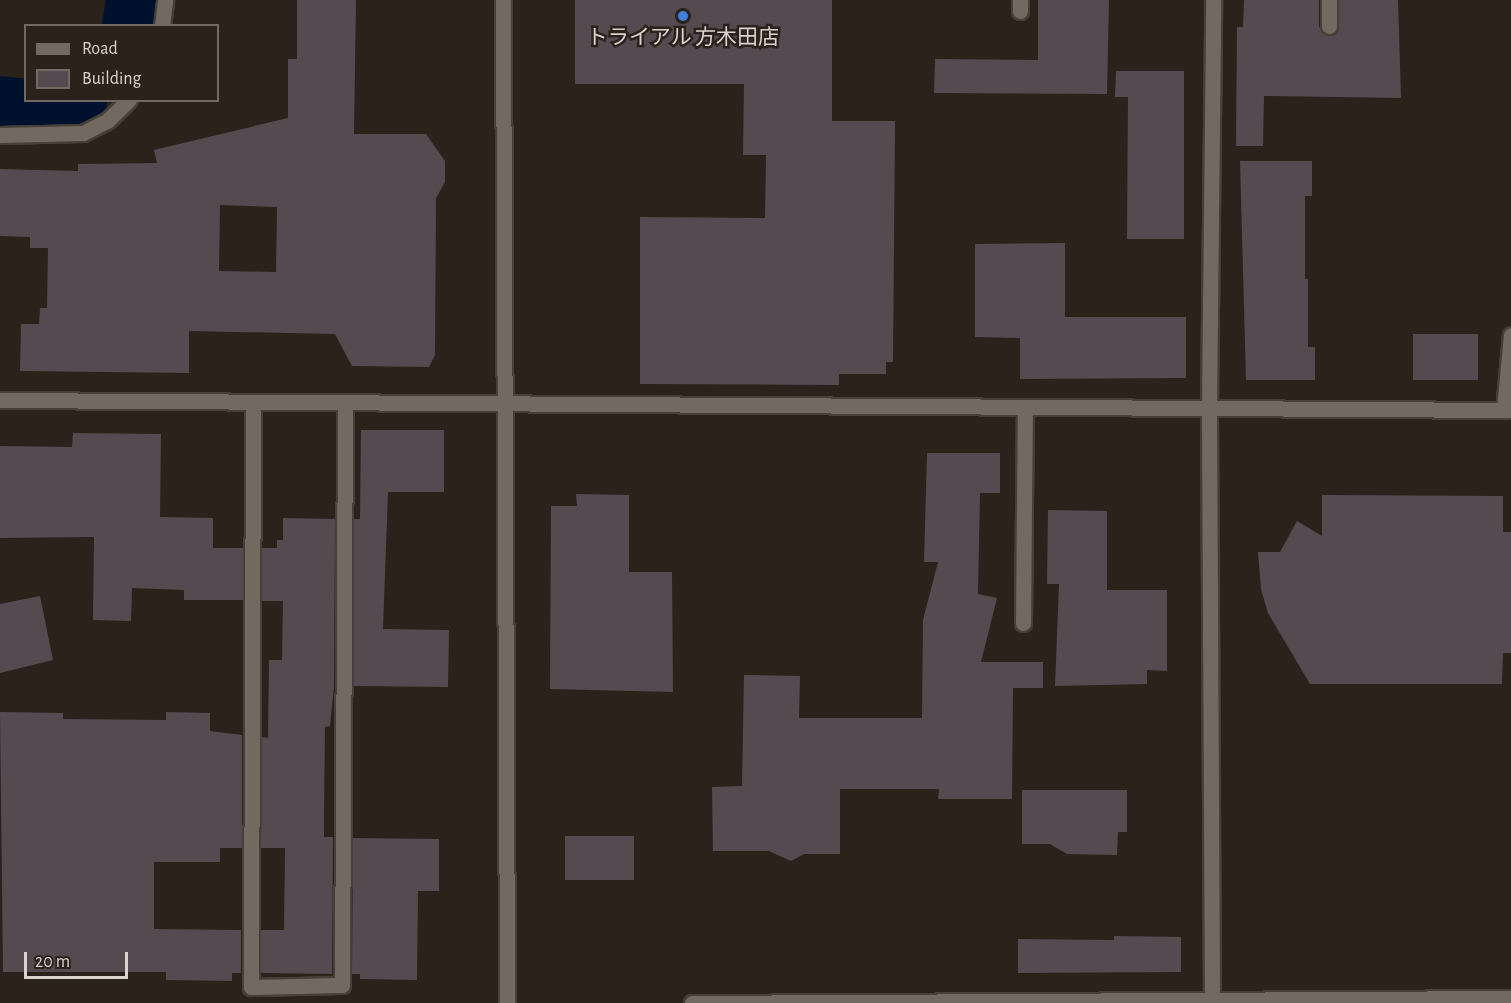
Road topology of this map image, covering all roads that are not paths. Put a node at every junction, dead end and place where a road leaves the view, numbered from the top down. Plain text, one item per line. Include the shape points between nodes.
1 (165, 0) edge
2 (502, 0) edge
3 (1213, 0) edge
4 (1329, 0) edge
5 (162, 24) edge
6 (1329, 26) dead end
7 (127, 102) edge
8 (0, 135) edge
9 (1511, 335) edge
10 (0, 400) edge
11 (253, 402) junction
12 (507, 402) junction
13 (345, 403) junction
14 (1025, 408) junction
15 (1209, 409) junction
16 (1508, 410) edge
17 (1023, 623) dead end
18 (1511, 998) edge
19 (1212, 1001) edge
20 (507, 1003) edge
21 (692, 1003) edge

1 - 5 street
2 - 12 street
3 - 15 street
4 - 6 street
7 - 8 street via 108,120 83,133
9 - 16 street
10 - 11 street
11 - 13 street
11 - 13 street via 251,987 342,985
12 - 13 street
12 - 14 street
12 - 20 street
14 - 15 street
14 - 17 street
15 - 16 street
15 - 19 street
18 - 19 street
19 - 21 street

